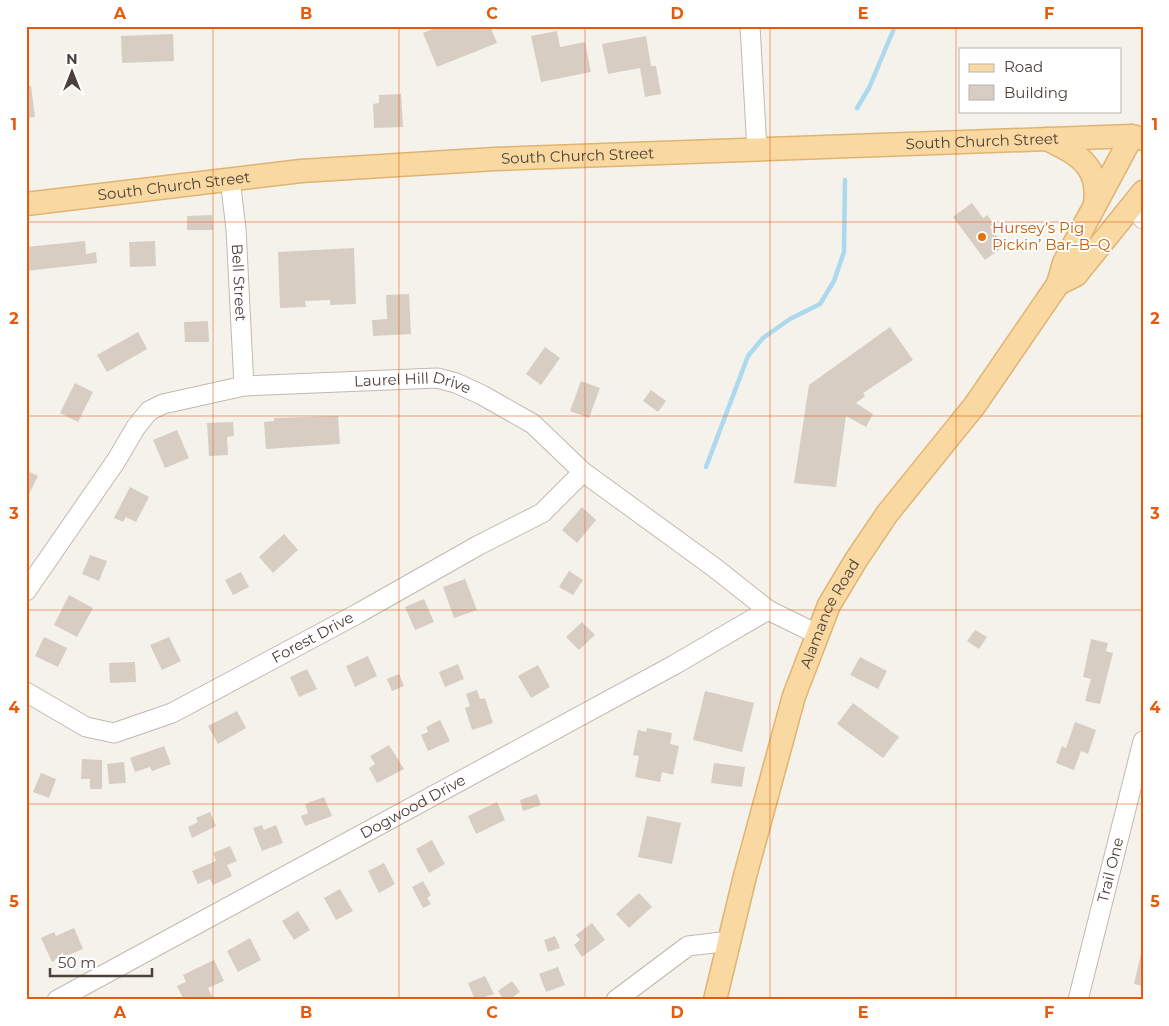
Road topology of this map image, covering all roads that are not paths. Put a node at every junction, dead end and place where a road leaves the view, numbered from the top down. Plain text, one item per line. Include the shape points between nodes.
1 (750, 26) edge
2 (1140, 138) edge
3 (1046, 139) junction
4 (757, 150) junction
5 (1120, 159) junction
6 (230, 179) junction
7 (1096, 203) junction
8 (26, 204) edge
9 (1139, 206) edge
10 (1058, 284) junction
11 (244, 386) junction
12 (583, 472) junction
13 (26, 591) edge
14 (768, 610) junction
15 (817, 634) junction
16 (26, 692) edge
17 (1143, 742) edge
18 (1140, 763) edge
19 (730, 941) junction
20 (57, 1000) edge
21 (616, 1000) edge
22 (715, 1000) edge
23 (1078, 1000) edge

1 - 4 street
2 - 3 main road, South Church Street
2 - 5 main road, Alamance Road
3 - 4 main road, South Church Street
3 - 7 main road via 1080,157 1089,167 1095,180
4 - 6 main road, South Church Street via 495,159 301,171
5 - 7 main road, Alamance Road
5 - 9 main road via 1122,196
6 - 8 main road, South Church Street
6 - 11 street, Bell Street via 236,229
7 - 10 main road, Alamance Road via 1064,263
9 - 10 main road, Alamance Road via 1076,275
10 - 15 main road, Alamance Road via 974,405 882,521 830,605
11 - 12 street, Laurel Hill Drive via 436,378 456,383 533,424
11 - 13 street, Laurel Hill Drive via 163,404 149,411
12 - 14 street, Laurel Hill Drive
12 - 16 street, Forest Drive via 542,513 172,713 114,733 86,727
14 - 15 street, Laurel Hill Drive
14 - 20 street, Dogwood Drive via 674,665
15 - 19 main road, Alamance Road via 794,696
17 - 18 street, Trail One
18 - 23 street, Trail One
19 - 21 street via 688,946
19 - 22 main road, Alamance Road

